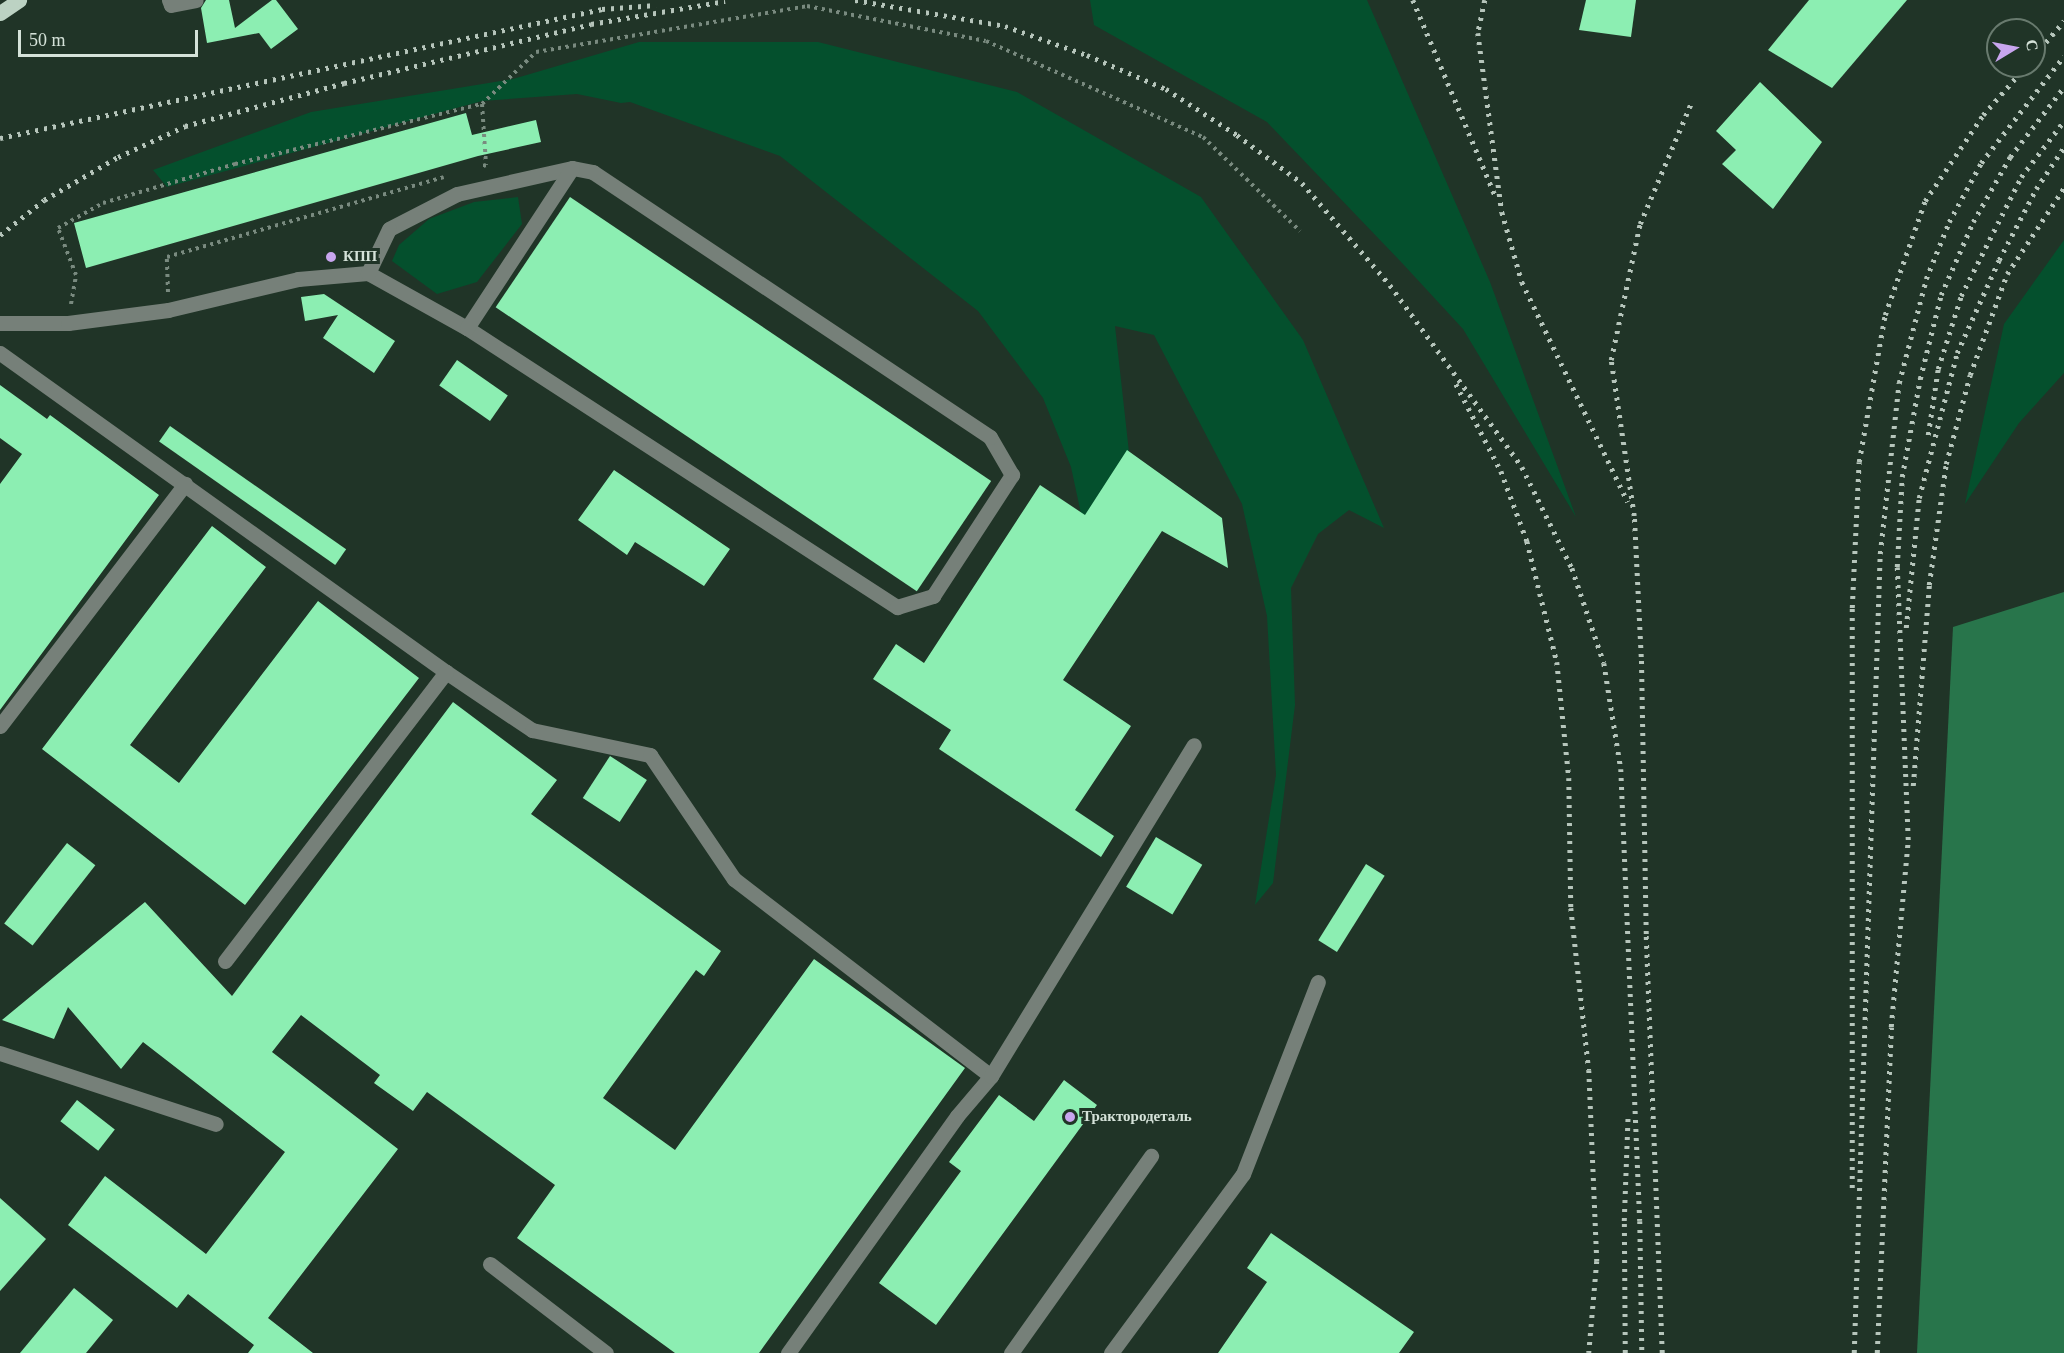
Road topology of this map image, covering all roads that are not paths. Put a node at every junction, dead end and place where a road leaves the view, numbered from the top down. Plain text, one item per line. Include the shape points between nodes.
1 (19, 0) edge
2 (169, 0) edge
3 (196, 0) edge
4 (0, 13) edge
5 (572, 168) junction
6 (368, 273) junction
7 (0, 323) edge
8 (467, 328) junction
9 (0, 353) edge
10 (185, 484) junction
11 (446, 672) junction
12 (0, 726) edge
13 (1194, 745) dead end
14 (225, 961) dead end
15 (1318, 982) dead end
16 (0, 1053) edge
17 (991, 1076) junction
18 (216, 1124) dead end
19 (1151, 1156) dead end
20 (490, 1264) dead end
21 (606, 1353) edge
22 (788, 1353) edge
23 (1011, 1353) edge
24 (1111, 1353) edge

1 - 4 main road
2 - 3 street via 171,5
5 - 6 street via 457,194 389,229
5 - 8 street
5 - 8 street via 593,172 990,437 1012,475 1000,494 933,596 897,607
6 - 7 street via 298,279 168,310 68,323
6 - 8 street
9 - 10 street
10 - 11 street
10 - 12 street
11 - 14 street
11 - 17 street via 532,730 650,755 734,879
13 - 17 street
15 - 24 street via 1243,1174
16 - 18 street
17 - 22 street via 957,1116
19 - 23 street
20 - 21 street

